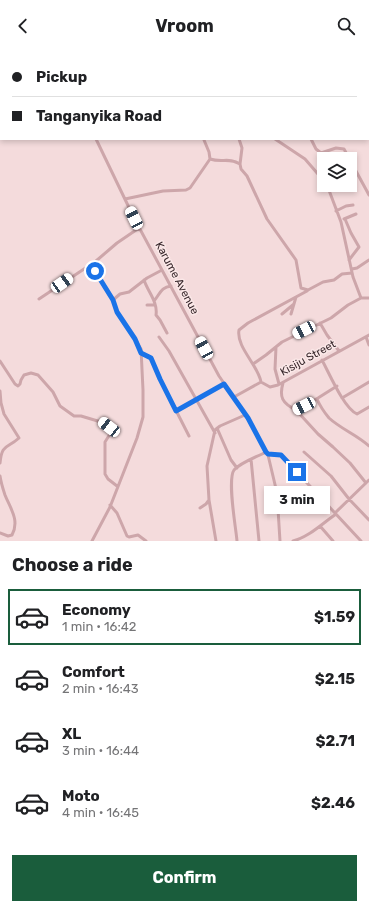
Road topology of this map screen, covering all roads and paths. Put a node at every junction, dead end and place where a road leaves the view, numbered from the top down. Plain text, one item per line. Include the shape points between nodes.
1 (96, 140) edge
2 (204, 140) dead end
3 (239, 140) edge
4 (276, 140) edge
5 (312, 140) edge
6 (210, 159) junction
7 (240, 164) junction
8 (317, 172) edge
9 (329, 192) edge
10 (369, 195) edge
11 (125, 199) junction
12 (353, 205) dead end
13 (336, 211) junction
14 (356, 214) dead end
15 (345, 219) junction
16 (341, 222) junction
17 (140, 228) junction
18 (349, 260) junction
19 (369, 260) edge
20 (96, 261) junction
21 (162, 270) junction
22 (352, 271) junction
23 (144, 280) junction
24 (171, 286) junction
25 (300, 286) junction
26 (309, 289) junction
27 (297, 297) junction
28 (361, 298) junction
29 (369, 298) edge
30 (39, 300) dead end
31 (113, 300) junction
32 (155, 303) junction
33 (294, 304) junction
34 (147, 305) dead end
35 (282, 314) dead end
36 (291, 314) dead end
37 (320, 323) junction
38 (167, 333) dead end
39 (367, 336) edge
40 (159, 337) dead end
41 (276, 346) junction
42 (369, 346) edge
43 (339, 351) junction
44 (141, 353) junction
45 (322, 360) junction
46 (0, 361) edge
47 (253, 364) junction
48 (261, 382) junction
49 (283, 382) junction
50 (369, 382) edge
51 (224, 384) junction
52 (279, 384) junction
53 (337, 386) junction
54 (0, 391) edge
55 (234, 397) junction
56 (342, 398) junction
57 (317, 399) junction
58 (196, 400) junction
59 (369, 407) edge
60 (296, 410) junction
61 (176, 411) junction
62 (245, 415) junction
63 (217, 428) junction
64 (215, 433) junction
65 (189, 436) dead end
66 (369, 446) edge
67 (304, 452) dead end
68 (267, 453) junction
69 (252, 459) junction
70 (0, 463) edge
71 (237, 468) junction
72 (0, 476) edge
73 (368, 481) edge
74 (117, 486) junction
75 (349, 499) junction
76 (209, 500) junction
77 (110, 505) junction
78 (200, 508) dead end
79 (336, 513) junction
80 (369, 520) edge
81 (320, 526) junction
82 (0, 533) edge
83 (300, 540) edge
84 (92, 541) edge
85 (146, 541) edge
86 (216, 541) edge
87 (237, 541) edge
88 (258, 541) edge
89 (280, 541) edge
90 (293, 541) edge
91 (333, 541) edge
92 (361, 541) edge

1 - 11 street, Karume Avenue
2 - 6 street
3 - 7 street via 242,150
4 - 8 street via 305,159
5 - 10 street via 321,153 336,148 344,149
6 - 7 street via 219,162 233,160
6 - 11 street via 188,190 163,191
7 - 25 street via 267,219 296,260
9 - 13 street
11 - 17 street, Karume Avenue
12 - 13 street
13 - 16 street
14 - 15 street
15 - 16 street
15 - 18 street via 359,247
16 - 18 street
17 - 20 street via 119,241
17 - 21 street, Karume Avenue
18 - 22 street
19 - 22 street
20 - 30 street
20 - 31 street via 94,270
21 - 23 street
21 - 24 street, Karume Avenue
22 - 26 street
22 - 28 street
23 - 31 street
23 - 32 street
24 - 32 street via 162,290
24 - 51 street, Karume Avenue
25 - 26 street
25 - 27 street
26 - 27 street
27 - 33 street
27 - 47 street via 239,330 242,347
28 - 29 street
28 - 37 street
31 - 44 street via 117,312
32 - 34 street
32 - 38 street via 156,315
33 - 35 street
33 - 36 street
37 - 41 street
37 - 43 street
39 - 42 street
39 - 43 street, Kisiju Street
40 - 58 street
41 - 47 street
41 - 52 street via 275,369
43 - 45 street, Kisiju Street
44 - 61 street via 151,358
44 - 74 street via 143,417
45 - 49 street, Kisiju Street
45 - 53 street
46 - 74 street via 18,386 24,375 38,375 53,392 60,406 74,416 86,417 109,427 110,434 105,442 105,474
47 - 48 street
48 - 52 street, Kisiju Street via 270,387
48 - 55 street
49 - 52 street, Kisiju Street
49 - 60 street via 280,391 283,399
50 - 56 street
51 - 55 street, Karume Avenue
51 - 58 street
53 - 56 street
53 - 57 street
54 - 70 street via 2,409 19,438 5,446
55 - 62 street, Karume Avenue
56 - 59 street via 357,414
57 - 60 street
57 - 66 street via 328,417
58 - 61 street
58 - 64 street
60 - 73 street
61 - 65 street
62 - 63 street
62 - 68 street, Karume Avenue
63 - 64 street
63 - 71 street
64 - 76 street via 207,466
67 - 75 street via 331,476
68 - 69 street
68 - 79 street via 281,455
68 - 89 street, Karume Avenue via 277,493
69 - 71 street
69 - 88 street
71 - 87 street via 232,480
72 - 82 street via 15,522 12,535
73 - 75 street
74 - 77 street
75 - 79 street
75 - 80 street
76 - 78 street
76 - 86 street
77 - 84 street
77 - 85 street via 117,512 126,535 138,535
79 - 81 street
79 - 92 street
81 - 83 street
81 - 91 street
83 - 90 street

